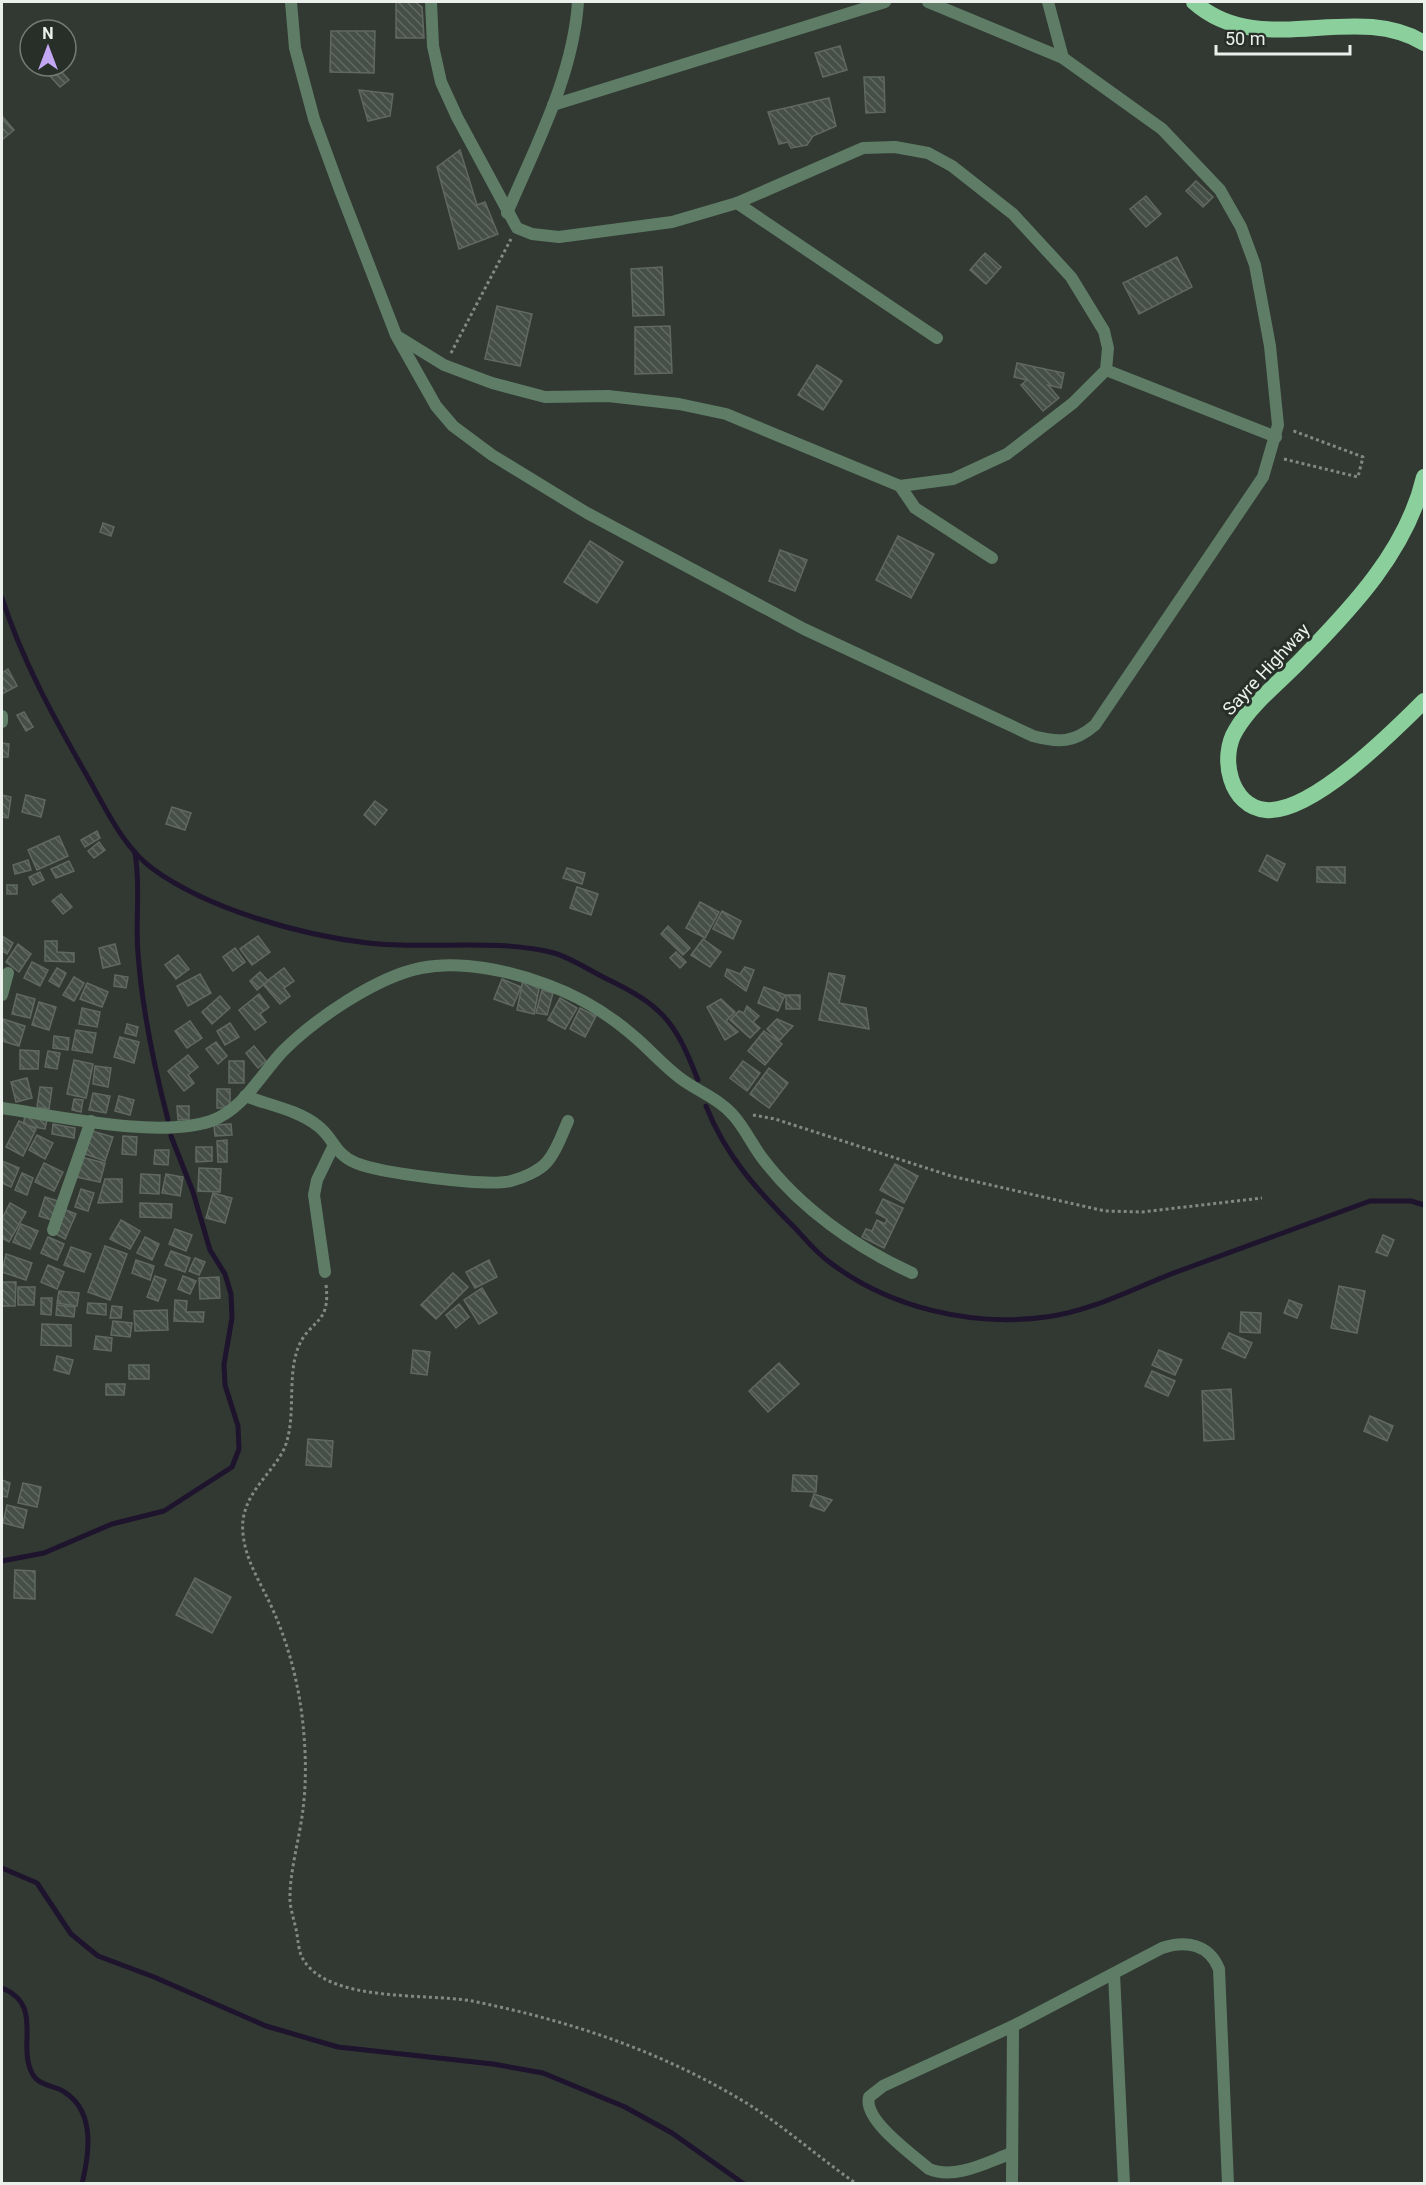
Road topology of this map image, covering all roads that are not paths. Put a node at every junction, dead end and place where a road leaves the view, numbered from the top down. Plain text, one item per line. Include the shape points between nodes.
1 (291, 2) edge
2 (431, 2) edge
3 (578, 2) edge
4 (885, 2) edge
5 (928, 2) edge
6 (1048, 2) edge
7 (1194, 2) edge
8 (1425, 43) edge
9 (1063, 58) junction
10 (553, 105) junction
11 (737, 203) junction
12 (507, 213) junction
13 (396, 335) junction
14 (937, 338) dead end
15 (1106, 370) junction
16 (1277, 431) junction
17 (1425, 477) edge
18 (900, 486) junction
19 (992, 558) dead end
20 (1425, 701) edge
21 (2, 716) edge
22 (2, 722) edge
23 (8, 973) dead end
24 (2, 995) edge
25 (245, 1096) junction
26 (2, 1108) edge
27 (91, 1120) junction
28 (568, 1121) dead end
29 (333, 1147) junction
30 (53, 1230) dead end
31 (325, 1272) road end
32 (912, 1273) dead end
33 (1114, 1974) junction
34 (1013, 2026) junction
35 (1012, 2153) junction
36 (1012, 2184) edge
37 (1124, 2184) edge
38 (1228, 2184) edge

1 - 13 street via 295,48 315,119
2 - 12 street via 433,46 441,82
3 - 10 street via 576,32
4 - 10 street
5 - 9 street
6 - 9 street
7 - 8 highway via 1203,10 1239,21 1296,20 1325,12 1356,10 1382,14 1413,31
9 - 16 street via 1162,129 1220,190 1241,227 1255,265 1270,346
10 - 12 street
11 - 12 street via 672,222 559,237 517,228
11 - 14 street
11 - 15 street via 863,148 895,147 928,153 1013,214 1071,277 1104,331 1108,348
13 - 16 street via 436,406 453,426 492,455 586,513 804,629 1033,736 1055,742 1072,741 1095,725 1263,477
13 - 18 street via 444,365 545,397 608,396 726,414
15 - 16 street
15 - 18 street via 1072,403 1007,454 953,480
17 - 20 highway, Sayre Highway via 1398,543 1380,571 1235,731 1229,747 1231,782 1251,806 1265,810 1295,805 1334,782
18 - 19 street via 915,508
21 - 22 street
23 - 24 street
25 - 27 street via 233,1110 194,1125 138,1126
25 - 29 street via 306,1118 320,1127
25 - 32 street via 284,1050 335,1008 368,989 420,968 446,966 512,974 573,995 599,1010 675,1074 733,1115 762,1158 807,1203 862,1246
26 - 27 street
27 - 30 street
28 - 29 street via 547,1163 509,1182 375,1169 356,1163
29 - 31 street via 314,1195
33 - 34 street
33 - 37 street
33 - 38 street via 1174,1944 1198,1946 1215,1959 1221,1981
34 - 35 street
34 - 35 street via 883,2086 874,2091 868,2103 875,2121 929,2169 939,2173 960,2171
35 - 36 street

